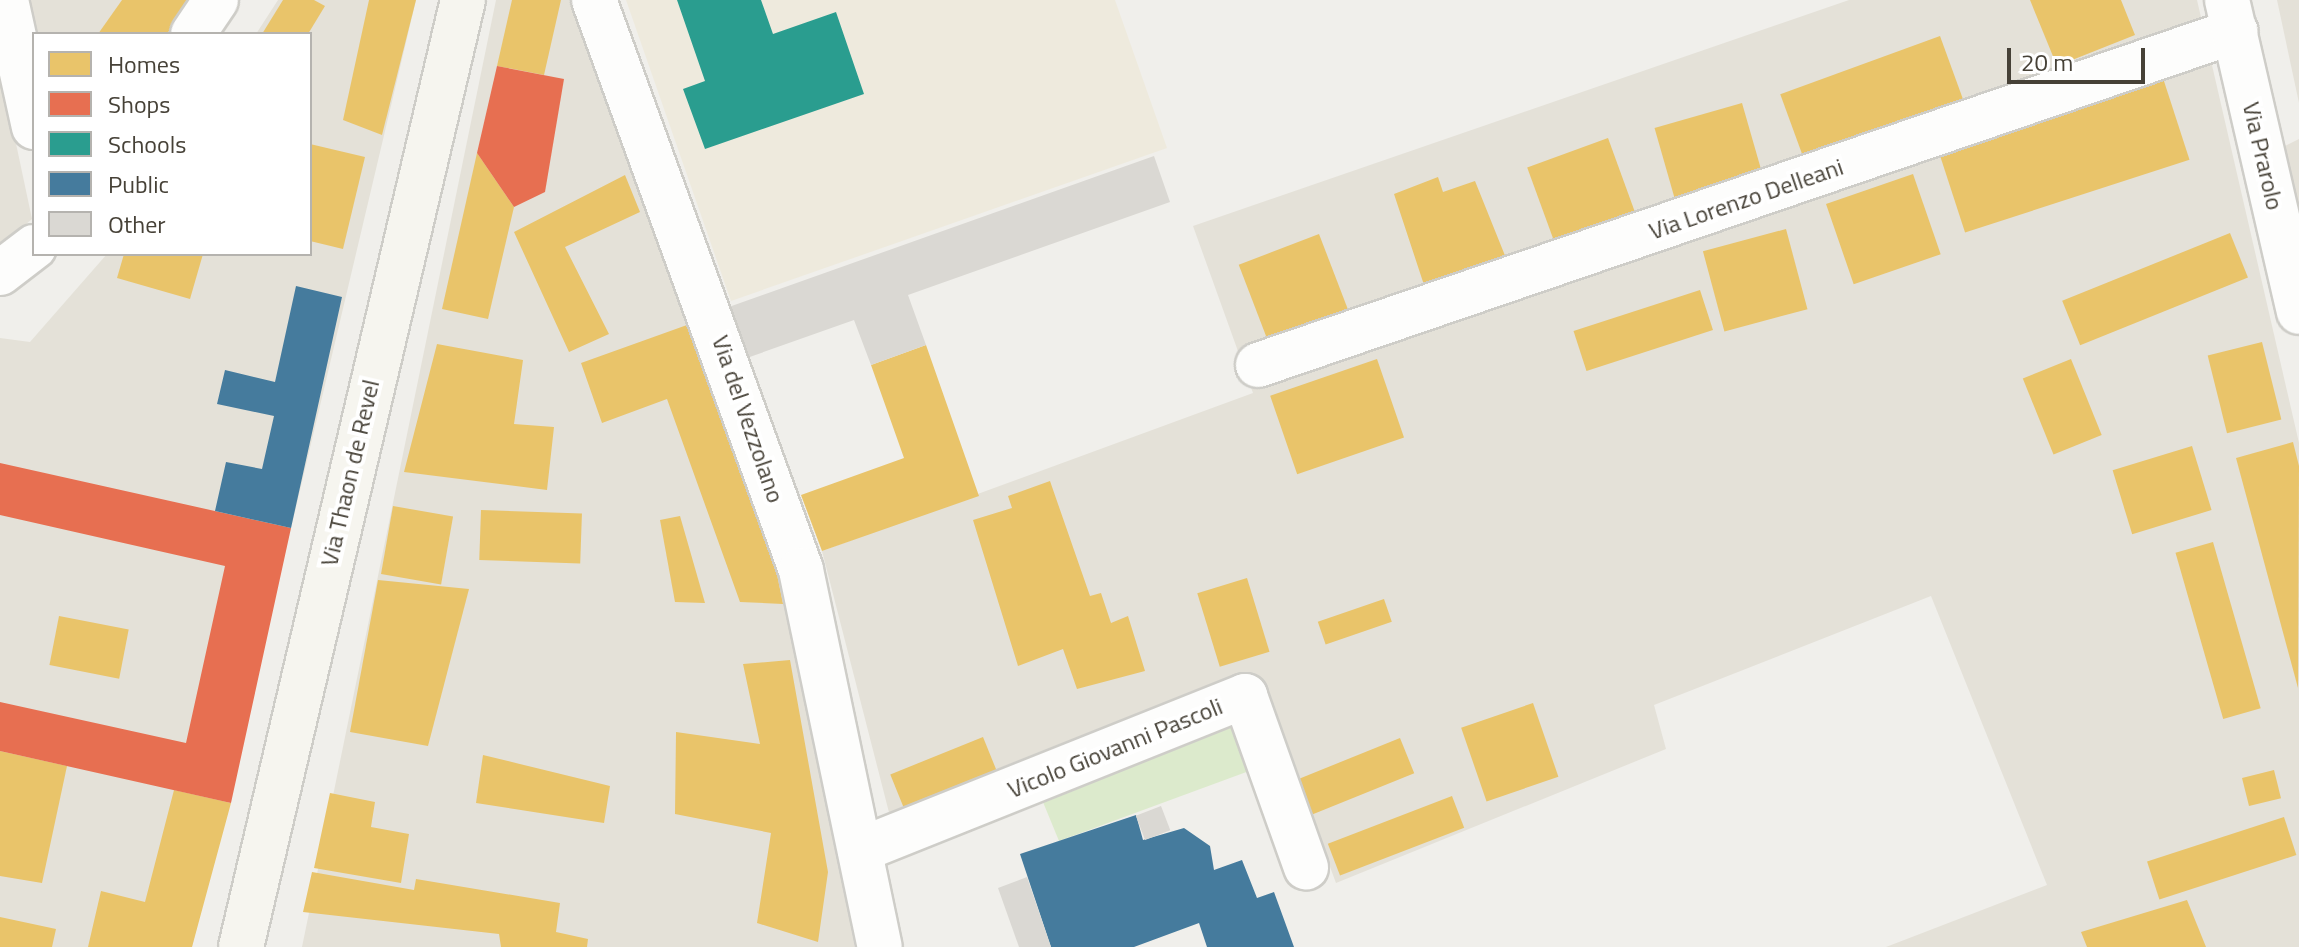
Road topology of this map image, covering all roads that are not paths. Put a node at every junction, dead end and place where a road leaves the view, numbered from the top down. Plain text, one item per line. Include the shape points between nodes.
1 (6, 0) edge
2 (216, 0) edge
3 (463, 0) edge
4 (594, 0) edge
5 (2231, 16) edge
6 (194, 32) edge
7 (32, 118) edge
8 (32, 249) edge
9 (0, 273) edge
10 (2299, 312) edge
11 (1258, 365) dead end
12 (860, 850) junction
13 (1306, 867) dead end
14 (241, 947) edge
15 (880, 947) edge

1 - 7 street
2 - 6 street
3 - 14 main road, Via Thaon de Revel
4 - 12 street, Via del Vezzolano via 801,570
5 - 10 street, Via Prarolo
5 - 11 street, Via Lorenzo Delleani
8 - 9 street
12 - 13 street, Vicolo Giovanni Pascoli via 1245,696
12 - 15 street, Via del Vezzolano

